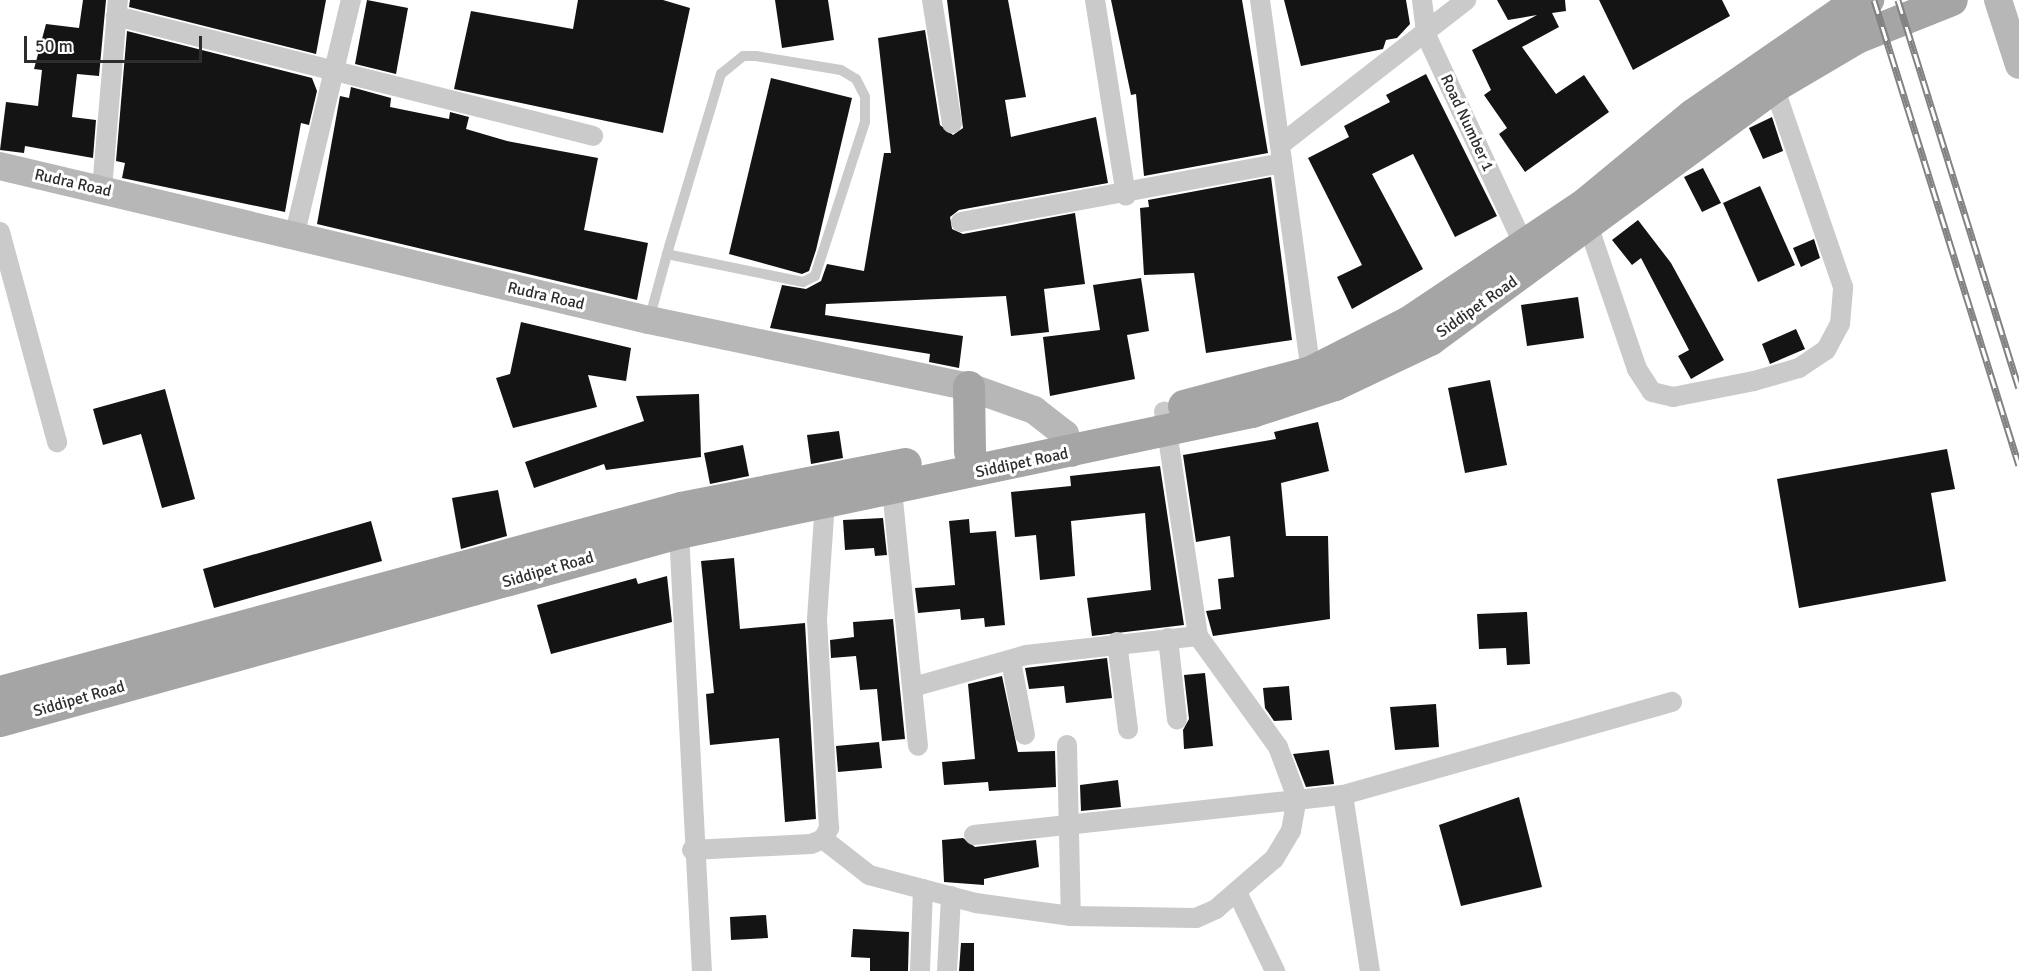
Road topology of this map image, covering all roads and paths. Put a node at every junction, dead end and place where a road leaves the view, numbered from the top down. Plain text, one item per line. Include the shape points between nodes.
1 (351, 0) edge
2 (932, 0) edge
3 (1095, 0) edge
4 (1260, 0) edge
5 (1422, 0) edge
6 (1466, 0) edge
7 (1868, 0) edge
8 (1952, 0) edge
9 (1998, 0) edge
10 (117, 8) edge
11 (1426, 35) junction
12 (2019, 65) edge
13 (331, 72) junction
14 (1774, 87) junction
15 (952, 123) dead end
16 (593, 136) dead end
17 (1281, 154) junction
18 (0, 166) edge
19 (102, 189) junction
20 (1126, 196) junction
21 (961, 222) dead end
22 (1589, 228) junction
23 (0, 232) edge
24 (294, 237) junction
25 (1523, 243) junction
26 (667, 254) junction
27 (649, 320) junction
28 (1311, 372) junction
29 (969, 387) junction
30 (1165, 421) junction
31 (57, 442) dead end
32 (1068, 443) junction
33 (970, 452) junction
34 (892, 489) junction
35 (825, 503) junction
36 (679, 533) junction
37 (1198, 636) junction
38 (1168, 638) junction
39 (1117, 642) junction
40 (1011, 661) junction
41 (913, 687) junction
42 (0, 692) edge
43 (1672, 702) dead end
44 (1177, 720) dead end
45 (0, 722) edge
46 (1128, 729) dead end
47 (1025, 735) dead end
48 (1067, 745) dead end
49 (918, 746) dead end
50 (1343, 795) junction
51 (1297, 798) junction
52 (1068, 824) junction
53 (974, 835) dead end
54 (823, 839) junction
55 (692, 850) junction
56 (923, 889) junction
57 (1237, 892) junction
58 (951, 896) junction
59 (1071, 916) junction
60 (702, 971) edge
61 (920, 971) edge
62 (947, 971) edge
63 (1275, 971) edge
64 (1370, 971) edge

1 - 13 street
2 - 15 street
3 - 20 street
4 - 17 street
5 - 11 street, Road Number 1
6 - 11 street
7 - 25 main road, Siddipet Road via 1842,12 1693,115 1585,204
8 - 14 main road, Siddipet Road via 1857,38
9 - 12 main road
10 - 13 street
10 - 19 street
11 - 17 street
11 - 25 street, Road Number 1
13 - 16 street
13 - 24 street
14 - 22 main road, Siddipet Road
14 - 22 street via 1843,287 1840,324 1826,350 1799,368 1754,381 1673,397 1652,392 1637,369
17 - 20 street
17 - 28 street
18 - 19 main road, Rudra Road
19 - 24 main road, Rudra Road
20 - 21 street
22 - 30 main road, Siddipet Road via 1430,340 1335,385 1252,412
23 - 31 street
24 - 27 main road, Rudra Road
25 - 28 main road, Siddipet Road via 1409,322
26 - 26 lane via 802,282 815,276 865,122 865,97 856,79 841,70 756,56 730,64 722,74
26 - 27 lane
27 - 29 main road, Rudra Road
28 - 30 main road, Siddipet Road
29 - 32 main road, Rudra Road via 1034,410
29 - 33 main road
30 - 32 main road, Siddipet Road
30 - 37 street
32 - 33 main road, Siddipet Road
32 - 34 main road, Siddipet Road
33 - 42 main road, Siddipet Road via 681,508
34 - 35 main road, Siddipet Road
34 - 41 street
35 - 36 main road, Siddipet Road
35 - 54 street via 817,619 828,828
36 - 45 main road, Siddipet Road
36 - 55 street via 691,693
37 - 38 street
37 - 51 street via 1278,747
38 - 39 street
38 - 44 street
39 - 40 street
39 - 46 street
40 - 41 street via 936,676
40 - 47 street
41 - 49 street
43 - 50 street
48 - 52 street
50 - 51 street
50 - 64 street
51 - 52 street
51 - 57 street via 1291,831 1275,859
52 - 53 street
52 - 59 street
54 - 55 street
54 - 56 street via 868,875
55 - 60 street
56 - 58 street
56 - 61 street
57 - 59 street via 1196,918
57 - 63 street
58 - 59 street
58 - 62 street

